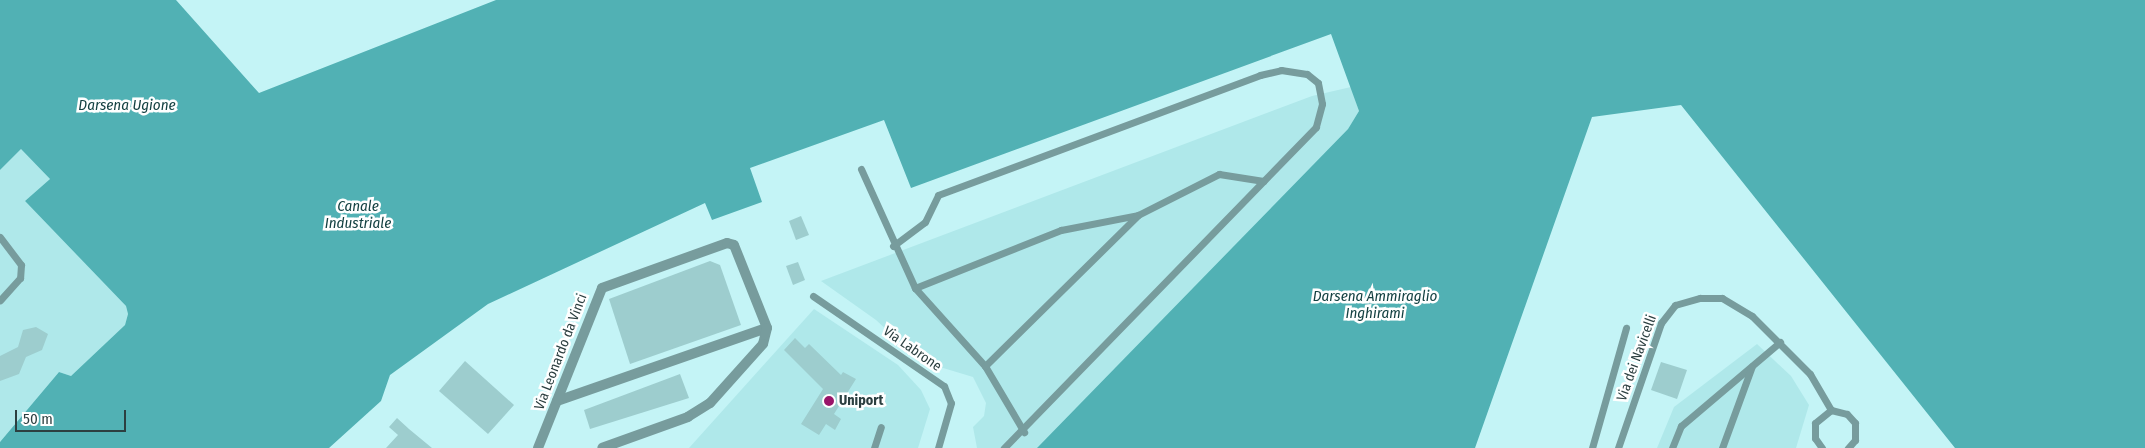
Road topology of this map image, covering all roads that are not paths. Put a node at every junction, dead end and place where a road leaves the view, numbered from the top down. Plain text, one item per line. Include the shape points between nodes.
1 (861, 169) dead end
2 (1264, 181) junction
3 (1138, 215) junction
4 (0, 237) edge
5 (893, 246) junction
6 (915, 288) junction
7 (813, 296) dead end
8 (0, 300) edge
9 (767, 328) junction
10 (1626, 328) dead end
11 (1780, 342) junction
12 (985, 366) junction
13 (1752, 366) junction
14 (557, 401) junction
15 (1831, 410) junction
16 (881, 427) dead end
17 (1024, 432) junction
18 (1819, 447) edge
19 (538, 448) edge
20 (602, 448) edge
21 (874, 448) edge
22 (938, 448) edge
23 (1004, 448) edge
24 (1592, 448) edge
25 (1618, 448) edge
26 (1672, 448) edge
27 (1722, 448) edge
28 (1848, 448) edge

1 - 5 lane
2 - 3 lane via 1219,174
2 - 5 lane via 1316,127 1322,104 1318,83 1307,74 1281,70 1260,75 938,195 925,222
2 - 17 lane
3 - 6 lane via 1061,230
3 - 12 lane
4 - 8 lane via 22,265 20,278
5 - 6 lane
6 - 12 lane
7 - 22 lane, Via Labrone via 944,386 951,403
9 - 14 street
9 - 14 street, Via Leonardo da Vinci via 738,250 727,243 602,288
9 - 20 street via 763,344 710,404 688,417
10 - 24 lane
11 - 13 lane
11 - 15 lane, Via dei Navicelli via 1815,380
11 - 25 lane, Via dei Navicelli via 1752,316 1722,298 1675,305 1661,324
12 - 17 lane
13 - 26 lane via 1681,426
13 - 27 lane
14 - 19 street, Via Leonardo da Vinci
15 - 18 lane via 1815,424
15 - 28 lane via 1847,414 1855,423 1854,440
16 - 21 lane
17 - 23 lane

